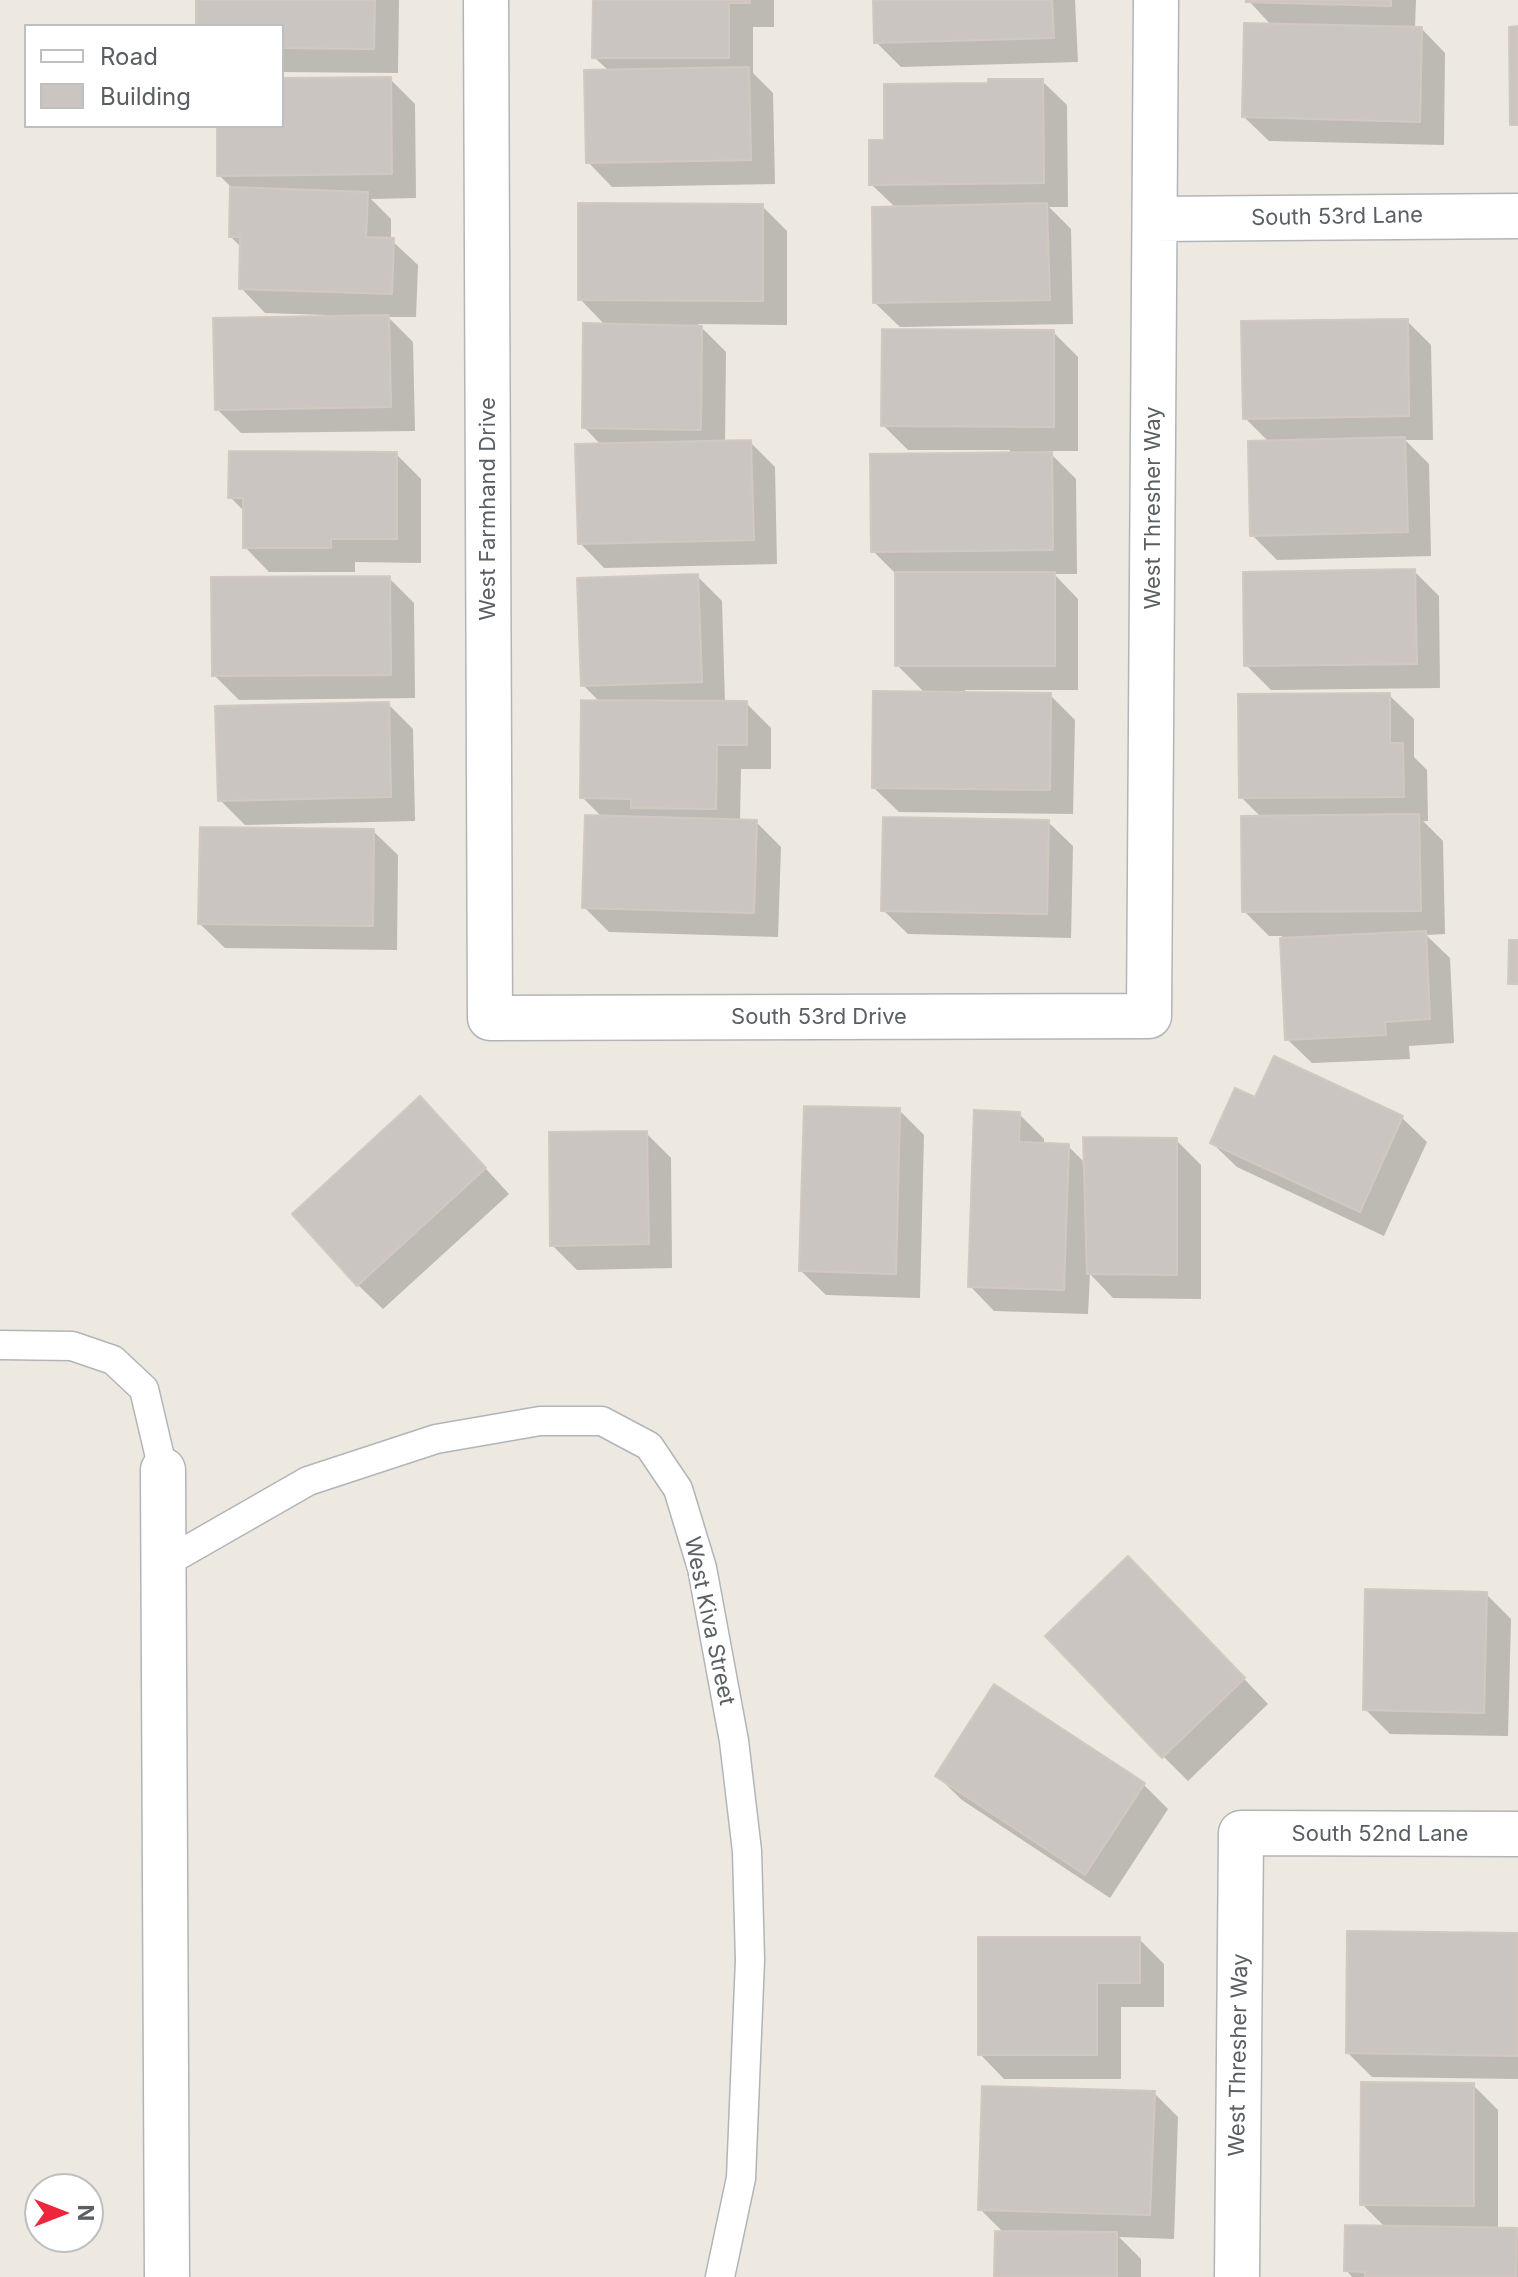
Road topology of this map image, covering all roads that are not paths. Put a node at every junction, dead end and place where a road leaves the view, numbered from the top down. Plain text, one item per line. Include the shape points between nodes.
1 (486, 0) edge
2 (1156, 0) edge
3 (1518, 216) edge
4 (1155, 219) junction
5 (1149, 1016) joint
6 (490, 1018) joint
7 (0, 1345) edge
8 (163, 1470) joint
9 (163, 1564) junction
10 (1241, 1833) joint
11 (1518, 1834) edge
12 (167, 2277) edge
13 (720, 2277) edge
14 (1237, 2277) edge

1 - 6 street, West Farmhand Drive
2 - 4 street, West Thresher Way
3 - 4 street, South 53rd Lane
4 - 5 street, West Thresher Way
5 - 6 street, South 53rd Drive
7 - 8 lane via 72,1346 113,1360 144,1389
8 - 9 street
9 - 12 street
9 - 13 lane, West Kiva Street via 308,1481 436,1439 540,1421 602,1421 649,1446 678,1489 702,1568 734,1741 747,1851 750,1960 741,2178
10 - 11 street, South 52nd Lane
10 - 14 street, West Thresher Way

